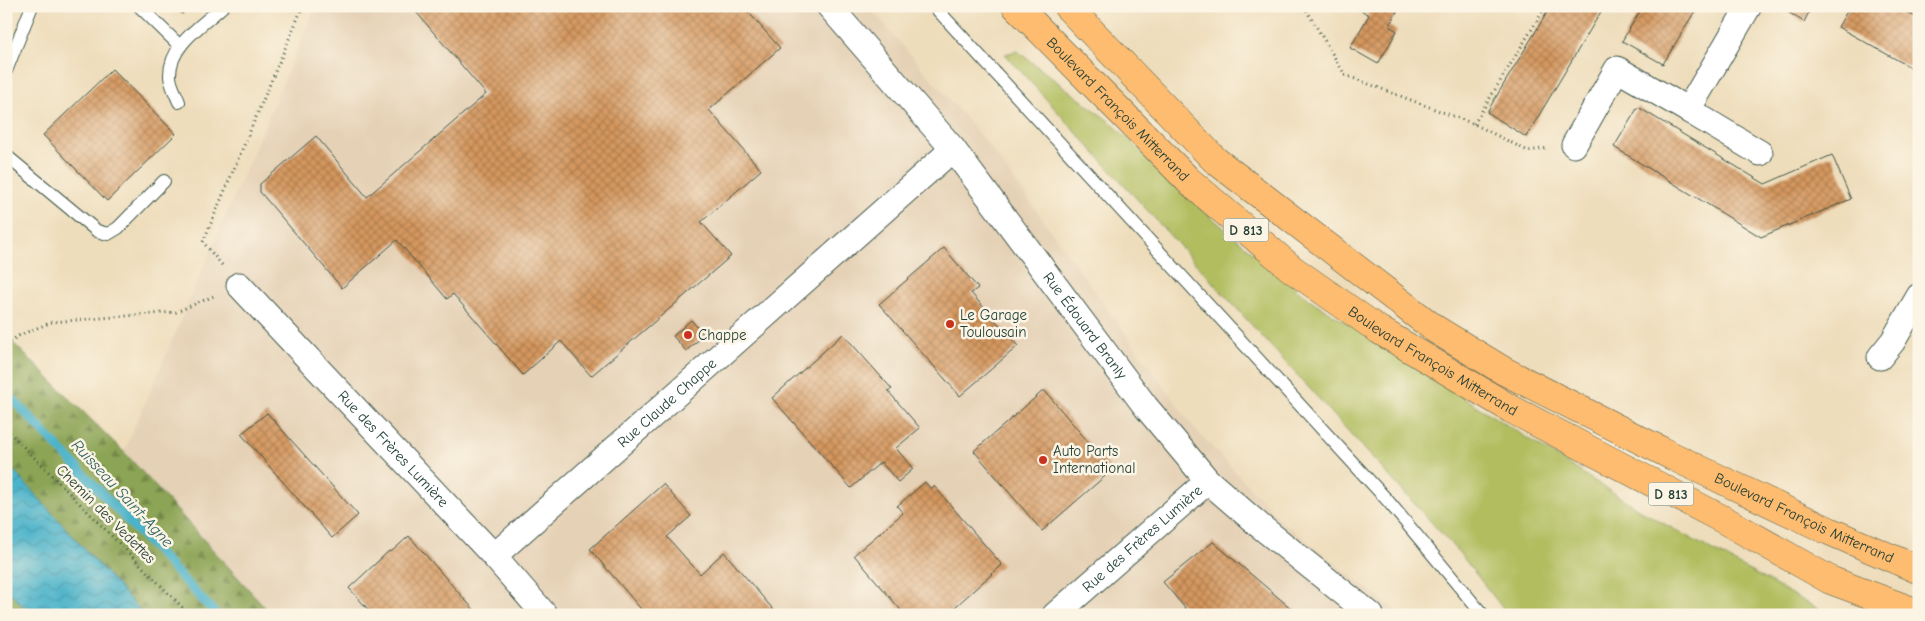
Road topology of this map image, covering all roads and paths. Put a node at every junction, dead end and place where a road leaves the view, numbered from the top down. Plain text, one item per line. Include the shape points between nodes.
1 (32, 6) edge
2 (139, 6) edge
3 (223, 6) edge
4 (303, 6) edge
5 (829, 6) edge
6 (934, 6) edge
7 (1016, 6) edge
8 (1067, 6) edge
9 (1304, 6) edge
10 (1546, 6) edge
11 (1749, 6) edge
12 (180, 46) junction
13 (6, 71) edge
14 (179, 102) dead end
15 (1688, 110) junction
16 (1474, 124) junction
17 (1574, 144) joint
18 (953, 149) junction
19 (1760, 153) dead end
20 (6, 154) edge
21 (164, 182) dead end
22 (239, 285) junction
23 (1919, 296) edge
24 (6, 344) edge
25 (1880, 357) dead end
26 (6, 430) edge
27 (1208, 481) junction
28 (494, 556) junction
29 (1919, 570) edge
30 (1830, 580) junction
31 (6, 604) edge
32 (16, 615) edge
33 (190, 615) edge
34 (545, 615) edge
35 (1055, 615) edge
36 (1370, 615) edge
37 (1483, 615) edge
38 (1874, 615) edge
39 (1918, 615) edge

1 - 13 lane
2 - 12 lane
3 - 12 lane
4 - 22 path via 203,242
5 - 18 street, Rue Édouard Branly
6 - 37 lane via 1388,501
7 - 30 main road, Boulevard François Mitterrand / D 813 via 1188,180 1292,269 1380,330 1511,409 1726,521
8 - 29 main road, Boulevard François Mitterrand / D 813 via 1215,160 1435,329 1504,371 1672,456
9 - 16 path via 1345,76
10 - 16 path
11 - 15 street
12 - 14 lane via 171,60 170,78
15 - 17 street via 1618,69
15 - 19 street
16 - 17 path via 1528,150
18 - 27 street, Rue Édouard Branly via 1146,406
18 - 28 street, Rue Claude Chappe
20 - 21 lane via 97,231 108,234
22 - 24 path via 176,312 52,322
22 - 28 street, Rue des Frères Lumière
23 - 25 street
26 - 33 path, Chemin des Vedettes
27 - 35 street, Rue des Frères Lumière
27 - 36 street, Rue Édouard Branly
28 - 34 street, Rue des Frères Lumière
30 - 38 main road
30 - 39 main road, Boulevard François Mitterrand / D 813
31 - 32 path

